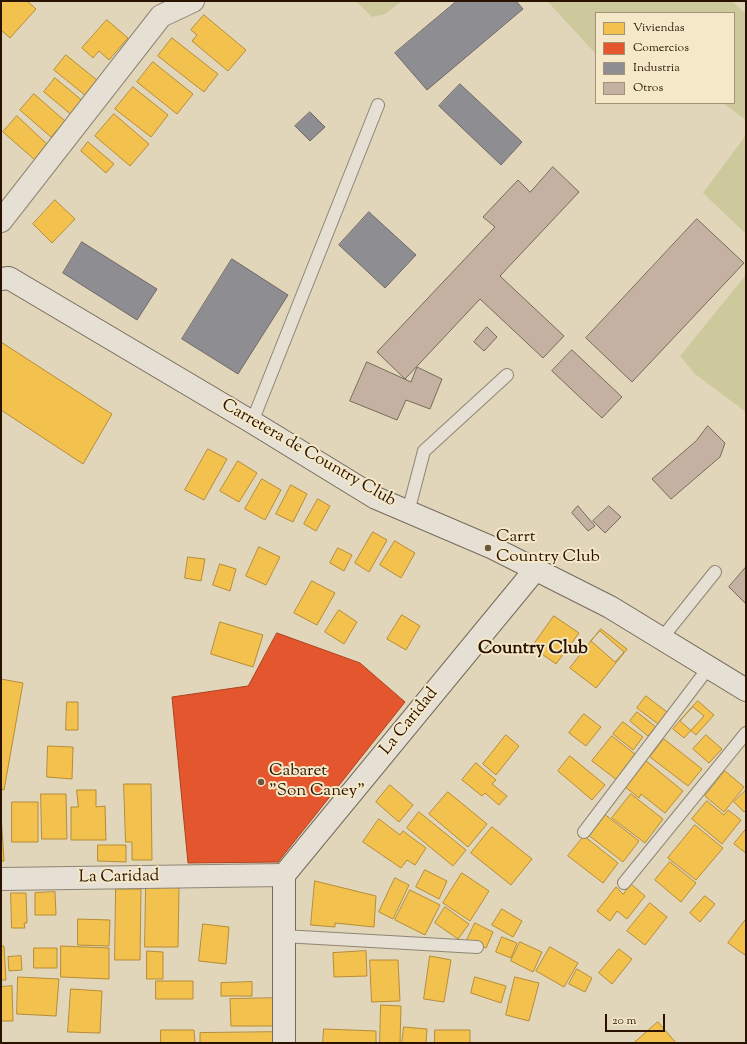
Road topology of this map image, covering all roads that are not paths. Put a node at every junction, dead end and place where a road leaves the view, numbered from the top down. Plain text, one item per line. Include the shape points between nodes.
1 (193, 1) edge
2 (378, 105) dead end
3 (1, 221) edge
4 (1, 279) edge
5 (507, 375) dead end
6 (252, 422) junction
7 (408, 512) junction
8 (535, 570) junction
9 (715, 572) dead end
10 (662, 638) junction
11 (709, 667) junction
12 (746, 690) edge
13 (746, 733) edge
14 (584, 832) dead end
15 (284, 875) junction
16 (1, 880) edge
17 (624, 884) dead end
18 (284, 936) junction
19 (477, 947) dead end
20 (284, 1043) edge

1 - 3 street via 161,16
2 - 6 lane
4 - 6 street, Carretera de Country Club via 9,278
5 - 7 lane via 424,451
6 - 7 street, Carretera de Country Club via 376,498
7 - 8 street, Carretera de Country Club via 493,548
8 - 10 street, Carretera de Country Club via 610,607
8 - 15 street, La Caridad
9 - 10 lane
10 - 11 street, Carretera de Country Club
11 - 12 street, Carretera de Country Club
11 - 14 lane
13 - 17 lane
15 - 16 street, La Caridad
15 - 18 street
18 - 19 lane
18 - 20 street

